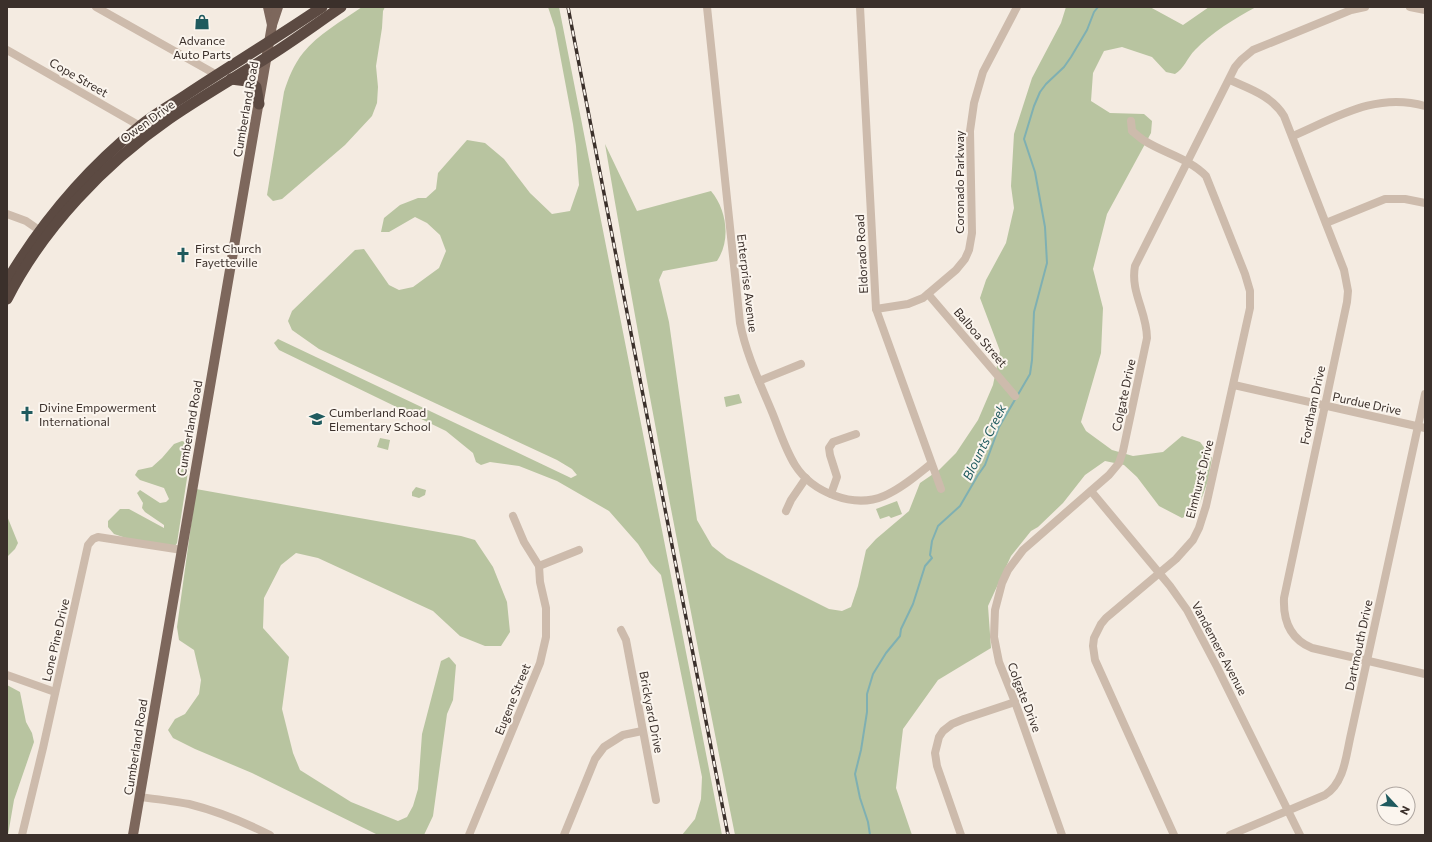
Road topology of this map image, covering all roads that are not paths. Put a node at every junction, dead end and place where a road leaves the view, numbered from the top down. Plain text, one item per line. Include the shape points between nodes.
1 (96, 7) edge
2 (268, 7) edge
3 (278, 7) edge
4 (322, 7) edge
5 (341, 7) edge
6 (707, 7) edge
7 (860, 7) edge
8 (1017, 7) edge
9 (1365, 7) edge
10 (1410, 7) edge
11 (1425, 10) edge
12 (272, 25) junction
13 (269, 43) junction
14 (7, 50) edge
15 (267, 58) junction
16 (216, 75) junction
17 (231, 79) junction
18 (1230, 80) junction
19 (259, 104) junction
20 (1425, 106) edge
21 (1131, 121) dead end
22 (140, 126) junction
23 (1293, 136) junction
24 (1187, 163) junction
25 (1425, 203) edge
26 (7, 214) edge
27 (1326, 223) junction
28 (40, 230) junction
29 (7, 280) edge
30 (928, 294) junction
31 (7, 299) edge
32 (876, 309) junction
33 (801, 364) dead end
34 (759, 381) junction
35 (1234, 385) junction
36 (1425, 394) edge
37 (1015, 396) dead end
38 (1325, 406) junction
39 (1422, 427) edge
40 (856, 434) dead end
41 (931, 464) junction
42 (806, 478) junction
43 (941, 489) dead end
44 (1091, 491) junction
45 (831, 494) junction
46 (786, 511) dead end
47 (513, 516) dead end
48 (182, 550) junction
49 (579, 550) dead end
50 (539, 566) junction
51 (1159, 573) junction
52 (621, 630) dead end
53 (1367, 661) junction
54 (1425, 674) edge
55 (7, 675) edge
56 (55, 692) junction
57 (1015, 702) junction
58 (642, 731) junction
59 (140, 797) junction
60 (656, 800) dead end
61 (1287, 810) junction
62 (22, 835) edge
63 (133, 835) edge
64 (270, 835) edge
65 (469, 835) edge
66 (564, 835) edge
67 (961, 835) edge
68 (1062, 835) edge
69 (1174, 835) edge
70 (1230, 835) edge
71 (1300, 835) edge

1 - 16 street
2 - 12 main road, Cumberland Road
3 - 12 main road, Cumberland Road
4 - 13 highway, Owen Drive
5 - 15 highway, Owen Drive
6 - 34 street, Enterprise Avenue via 740,323 747,352
7 - 32 street, Eldorado Road
8 - 30 street, Coronado Parkway via 986,66 974,103 970,131 972,233 969,250 960,265
9 - 18 street, Colgate Drive via 1350,10 1253,50 1241,60
10 - 11 street
12 - 13 main road, Cumberland Road
13 - 15 main road, Cumberland Road
13 - 16 highway, Owen Drive
14 - 22 street, Cope Street
15 - 17 highway, Owen Drive
15 - 19 main road, Cumberland Road
16 - 22 highway, Owen Drive
17 - 19 highway via 247,81 256,87
17 - 31 highway, Owen Drive via 170,118 92,182 32,256
18 - 23 street, Fordham Drive via 1265,96 1276,104
18 - 24 street, Colgate Drive
19 - 48 main road, Cumberland Road
20 - 23 street via 1394,101 1370,104
21 - 24 street, Elmhurst Drive via 1132,131 1144,141
22 - 28 highway, Owen Drive via 86,174
23 - 27 street, Fordham Drive
24 - 35 street, Elmhurst Drive via 1202,172 1210,184 1248,283 1250,308
24 - 44 street, Colgate Drive via 1135,266 1134,284 1147,330 1146,346 1122,455 1115,469
25 - 27 street via 1385,199
26 - 28 street
27 - 38 street, Fordham Drive via 1344,270 1348,291
28 - 29 highway, Owen Drive
30 - 32 street, Coronado Parkway via 916,302
30 - 37 street, Balboa Street
32 - 41 street, Eldorado Road
33 - 34 street
34 - 42 street, Enterprise Avenue via 790,457
35 - 38 street, Purdue Drive
35 - 51 street, Elmhurst Drive via 1199,528 1186,549
36 - 39 street, Dartmouth Drive
38 - 39 street, Purdue Drive
38 - 53 street, Fordham Drive via 1284,598 1284,616 1294,636 1305,646
39 - 53 street, Dartmouth Drive
40 - 45 street via 833,442 829,448 836,477
41 - 43 street, Eldorado Road
41 - 45 street, Enterprise Avenue via 883,497 860,500
42 - 45 street, Enterprise Avenue
42 - 46 street
44 - 51 street, Vandemere Avenue
44 - 57 street, Colgate Drive via 1023,550 1011,565 1002,583 995,610 994,637 999,662
47 - 50 street via 524,542
48 - 56 street, Lone Pine Drive via 102,537 90,541
48 - 59 main road, Cumberland Road
49 - 50 street
50 - 65 street, Eugene Street via 546,616 546,636 540,663
51 - 61 street, Vandemere Avenue via 1187,610
51 - 69 street, Elmhurst Drive via 1106,618 1096,631 1093,646 1095,660
52 - 58 street, Brickyard Drive via 626,640
53 - 54 street, Fordham Drive
53 - 61 street, Dartmouth Drive via 1339,779 1325,795
55 - 56 street
56 - 62 street, Lone Pine Drive
57 - 67 street via 952,724 939,737 935,753 937,766
57 - 68 street, Colgate Drive
58 - 60 street, Brickyard Drive
58 - 66 street via 623,735 604,747 596,758
59 - 63 main road, Cumberland Road
59 - 64 street via 182,803 213,811
61 - 70 street, Dartmouth Drive
61 - 71 street, Vandemere Avenue

